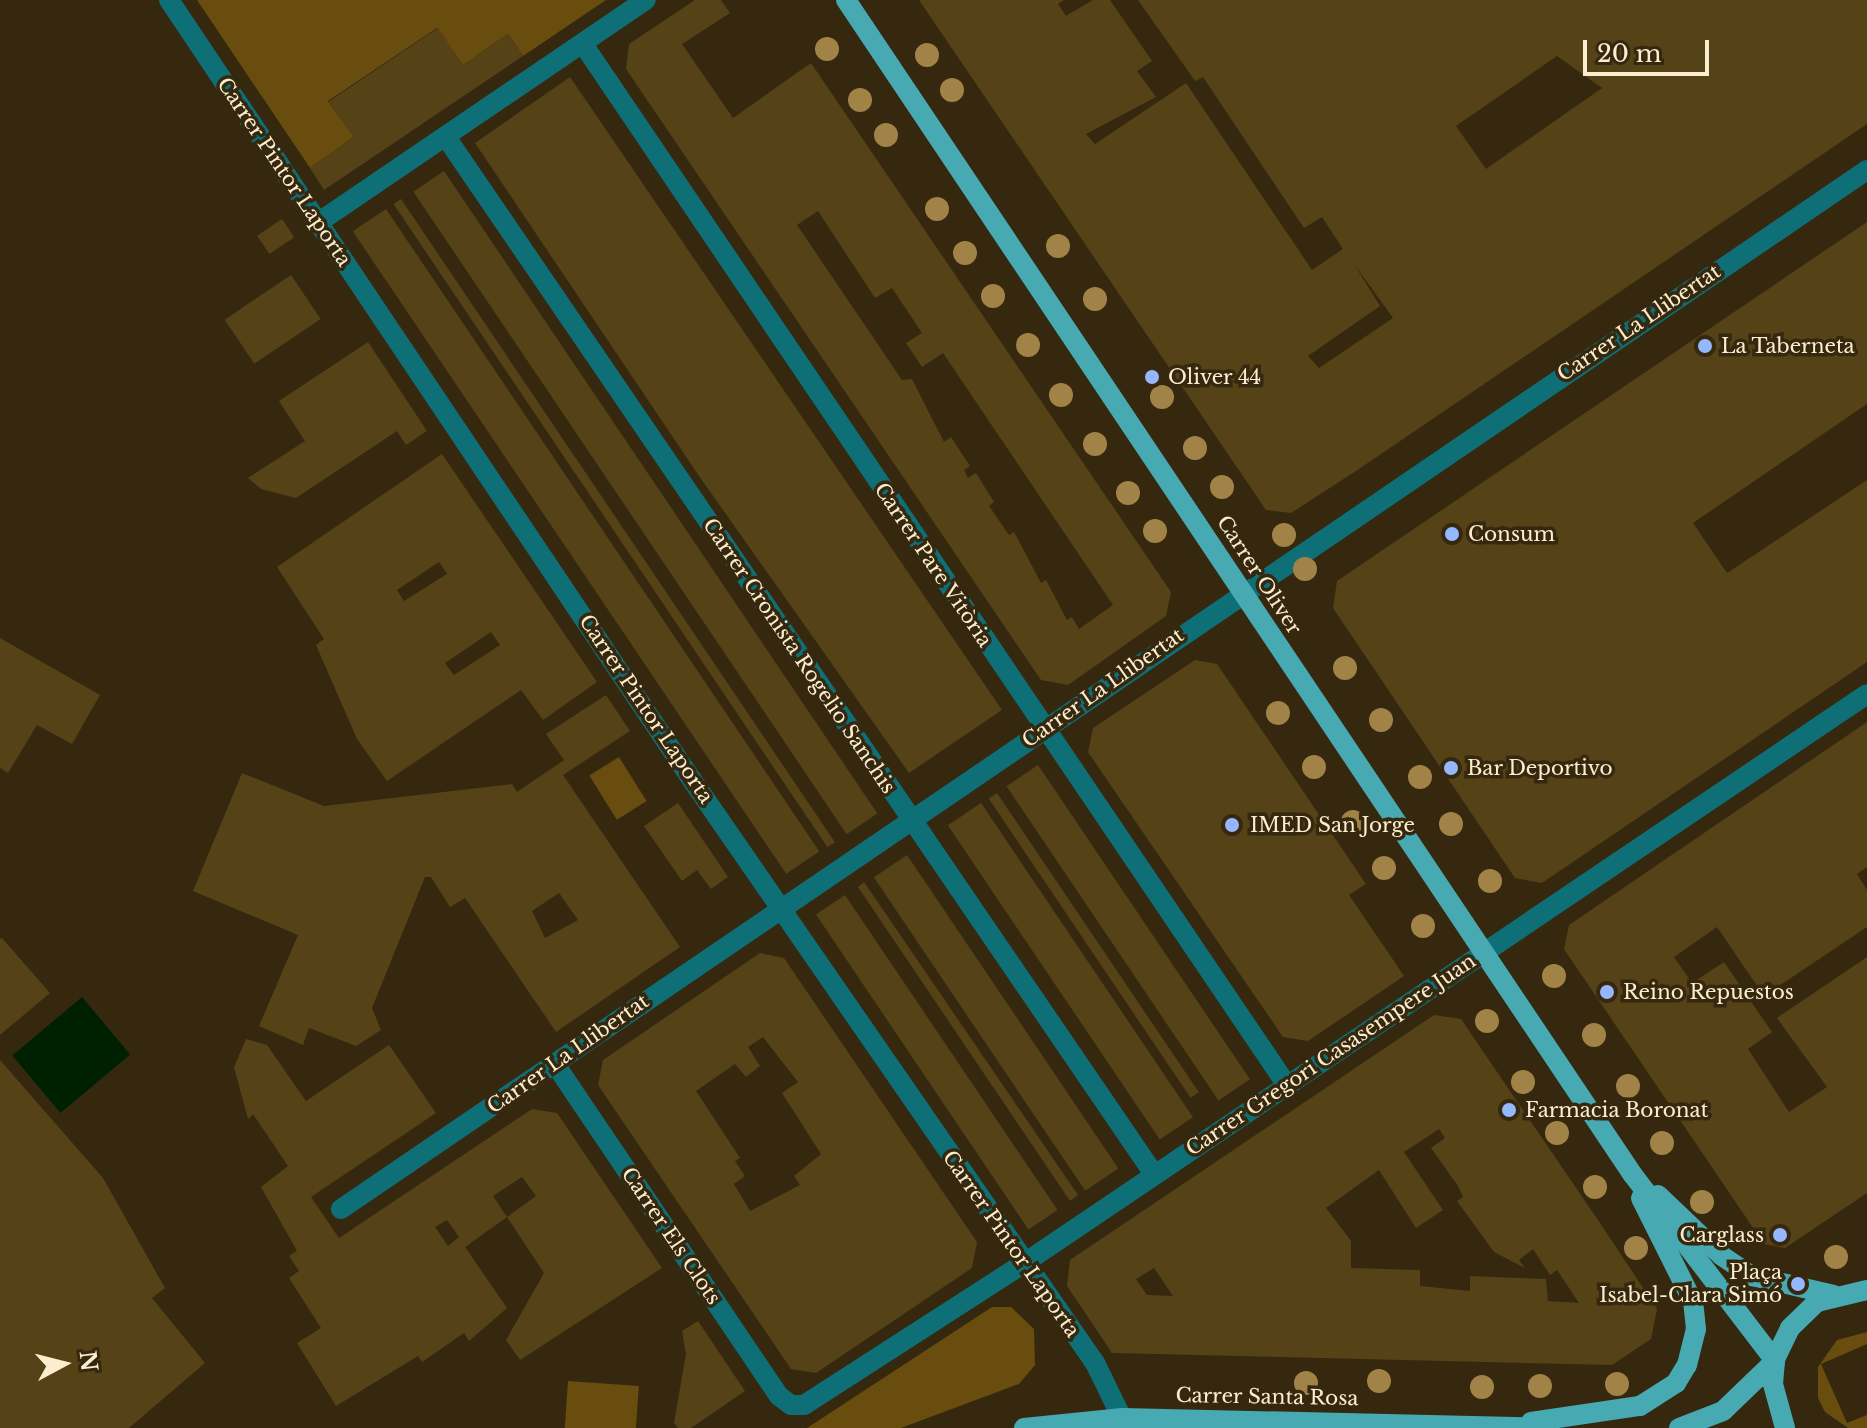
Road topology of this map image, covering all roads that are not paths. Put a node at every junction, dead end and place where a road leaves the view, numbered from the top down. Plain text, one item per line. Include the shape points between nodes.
1 (169, 0) edge
2 (646, 0) edge
3 (846, 0) edge
4 (583, 44) junction
5 (446, 137) junction
6 (1867, 170) edge
7 (319, 222) junction
8 (1243, 591) junction
9 (1867, 694) edge
10 (1044, 729) junction
11 (912, 822) junction
12 (781, 909) junction
13 (1484, 953) junction
14 (555, 1064) junction
15 (1286, 1084) junction
16 (1154, 1174) junction
17 (1633, 1175) junction
18 (341, 1209) dead end
19 (1023, 1264) junction
20 (1867, 1290) edge
21 (1834, 1295) junction
22 (1775, 1361) junction
23 (791, 1405) joint
24 (1122, 1418) junction
25 (1024, 1428) edge
26 (1511, 1428) edge
27 (1547, 1428) edge
28 (1679, 1428) edge
29 (1785, 1428) edge

1 - 7 street, Carrer Pintor Laporta
2 - 4 street
3 - 8 main road, Carrer Oliver
4 - 5 street
4 - 10 street, Carrer Pare Vitòria
5 - 7 street
5 - 11 street, Carrer Cronista Rogelio Sanchis
6 - 8 street, Carrer La Llibertat
7 - 12 street, Carrer Pintor Laporta
8 - 10 street, Carrer La Llibertat
8 - 13 main road, Carrer Oliver
9 - 13 street, Carrer Gregori Casasempere Juan
10 - 11 street, Carrer La Llibertat
10 - 15 street, Carrer Pare Vitòria
11 - 12 street, Carrer La Llibertat
11 - 16 street, Carrer Cronista Rogelio Sanchis
12 - 14 street, Carrer La Llibertat
12 - 19 street, Carrer Pintor Laporta
13 - 15 street, Carrer Gregori Casasempere Juan
13 - 17 main road, Carrer Oliver
14 - 18 street, Carrer La Llibertat
14 - 23 street, Carrer Els Clots via 779,1396
15 - 16 street, Carrer Gregori Casasempere Juan
16 - 19 street, Carrer Gregori Casasempere Juan
17 - 21 main road, Carrer Oliver via 1736,1267 1772,1284
17 - 22 main road, Carrer Oliver
17 - 26 main road via 1650,1222 1693,1302 1696,1329 1687,1365 1676,1383 1640,1406
19 - 23 street, Carrer Gregori Casasempere Juan via 804,1405
19 - 24 street, Carrer Pintor Laporta via 1108,1383
20 - 21 main road
21 - 22 main road via 1802,1314
22 - 28 main road via 1723,1411
22 - 29 main road via 1775,1405
24 - 25 main road, Carrer Santa Rosa
24 - 26 main road, Carrer Santa Rosa
26 - 27 main road, Carrer Santa Rosa

